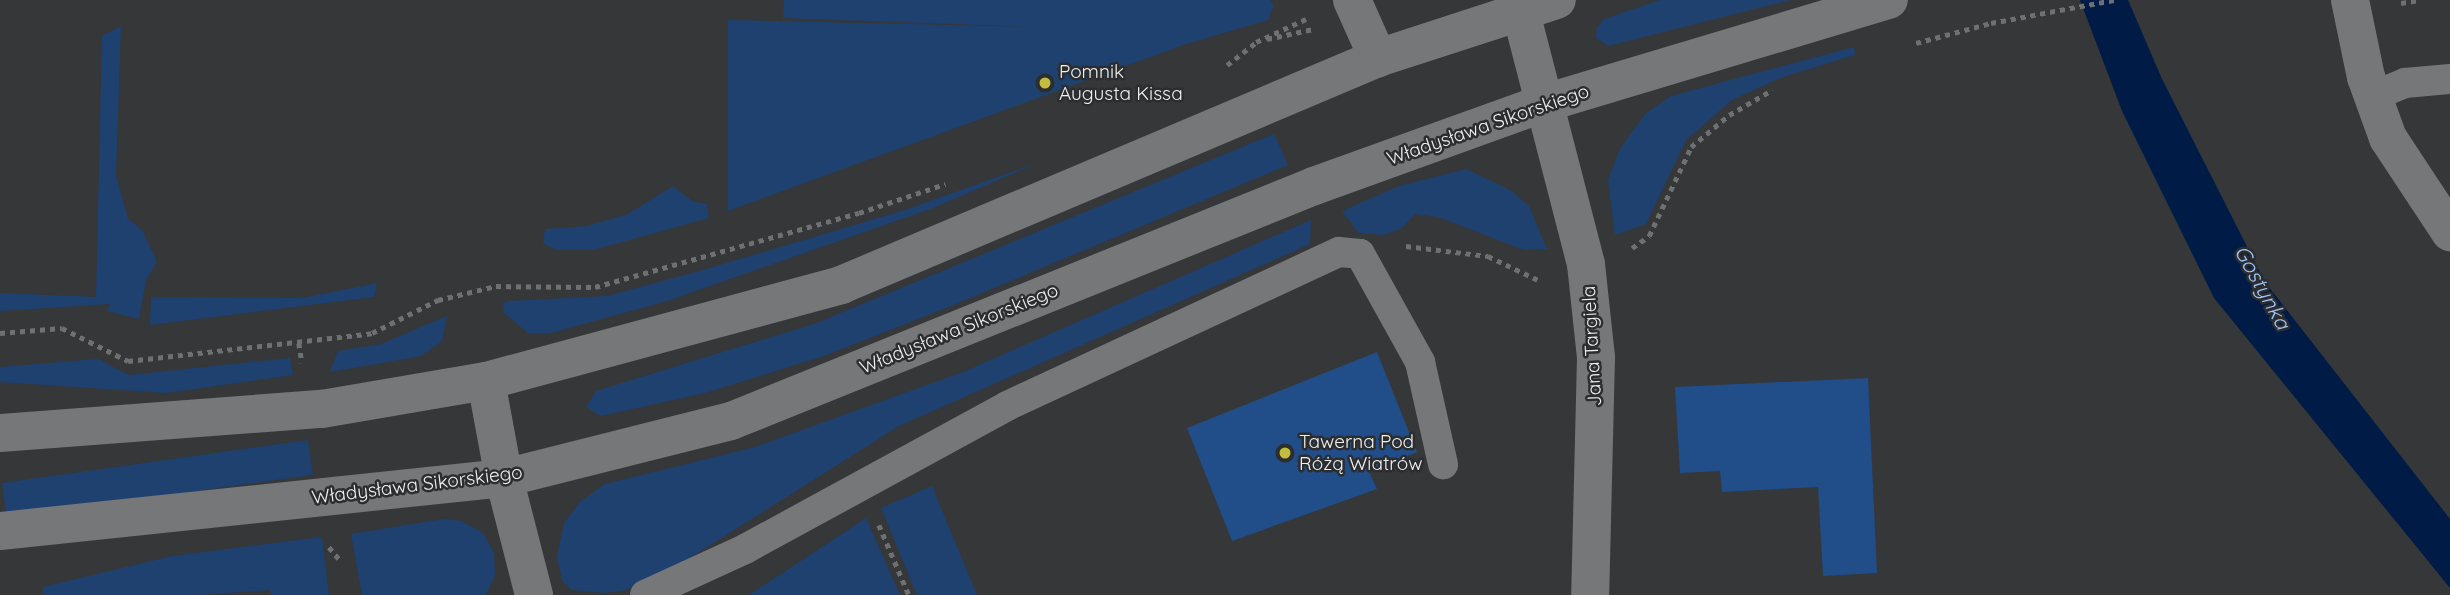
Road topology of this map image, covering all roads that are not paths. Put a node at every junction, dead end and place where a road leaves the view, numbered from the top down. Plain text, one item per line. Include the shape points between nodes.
1 (1352, 0) edge
2 (1557, 0) edge
3 (1889, 0) edge
4 (2350, 0) edge
5 (1520, 9) junction
6 (1378, 58) junction
7 (2450, 79) edge
8 (2372, 96) junction
9 (1545, 103) junction
10 (2450, 232) edge
11 (486, 381) junction
12 (0, 433) edge
13 (1443, 464) dead end
14 (504, 478) junction
15 (0, 531) edge
16 (534, 595) edge
17 (645, 595) edge
18 (1590, 595) edge

1 - 6 street
2 - 5 street
3 - 9 street, Władysława Sikorskiego
4 - 8 street
5 - 6 street
5 - 9 street, Jana Targiela
6 - 11 street via 841,285
7 - 8 lane via 2405,83
8 - 10 street via 2388,138
9 - 14 street, Władysława Sikorskiego via 1314,186 732,421
9 - 18 street, Jana Targiela via 1586,264 1596,357
11 - 12 street via 322,409
11 - 14 street
13 - 17 lane via 1420,362 1360,254 1339,252 1007,406 745,549
14 - 15 street, Władysława Sikorskiego
14 - 16 street

